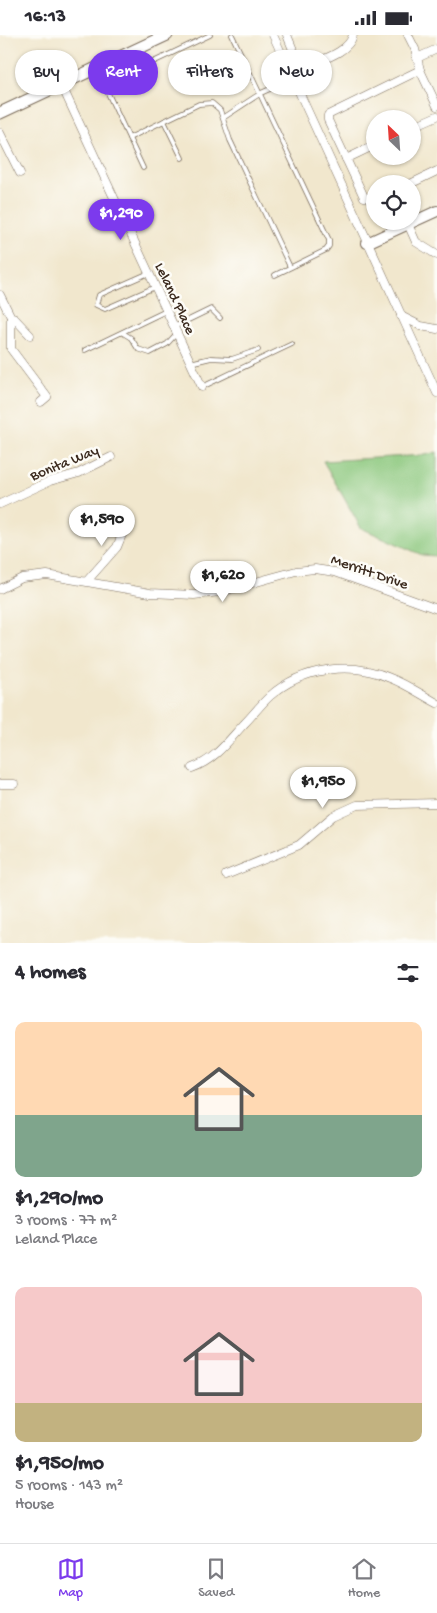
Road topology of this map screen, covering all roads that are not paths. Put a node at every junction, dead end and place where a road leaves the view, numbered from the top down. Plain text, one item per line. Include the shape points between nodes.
1 (167, 35) edge
2 (210, 35) edge
3 (232, 35) edge
4 (273, 35) edge
5 (287, 35) edge
6 (353, 35) edge
7 (408, 35) edge
8 (437, 49) edge
9 (279, 50) edge
10 (417, 58) junction
11 (420, 70) junction
12 (78, 76) edge
13 (261, 93) joint
14 (38, 95) edge
15 (66, 95) edge
16 (262, 95) edge
17 (299, 95) edge
18 (436, 104) edge
19 (0, 113) edge
20 (437, 115) edge
21 (223, 118) junction
22 (164, 121) junction
23 (421, 123) edge
24 (0, 133) edge
25 (129, 138) junction
26 (366, 149) edge
27 (182, 158) dead end
28 (346, 159) junction
29 (143, 168) dead end
30 (437, 171) edge
31 (20, 173) dead end
32 (421, 179) edge
33 (366, 198) edge
34 (437, 211) edge
35 (421, 218) edge
36 (395, 230) edge
37 (411, 230) edge
38 (367, 243) junction
39 (437, 255) edge
40 (290, 267) junction
41 (149, 273) junction
42 (276, 275) dead end
43 (155, 287) junction
44 (0, 295) edge
45 (167, 311) junction
46 (10, 314) junction
47 (401, 316) junction
48 (220, 318) dead end
49 (437, 329) edge
50 (176, 330) junction
51 (123, 333) junction
52 (30, 335) dead end
53 (292, 344) dead end
54 (85, 350) dead end
55 (258, 350) dead end
56 (190, 363) junction
57 (435, 386) edge
58 (202, 387) joint
59 (437, 393) edge
60 (40, 402) dead end
61 (111, 457) dead end
62 (0, 504) edge
63 (128, 520) dead end
64 (87, 581) junction
65 (0, 589) edge
66 (437, 609) edge
67 (437, 703) edge
68 (192, 768) dead end
69 (0, 784) edge
70 (14, 784) dead end
71 (437, 803) edge
72 (226, 875) dead end

1 - 12 main road
2 - 25 lane via 109,83 106,89
3 - 13 lane
4 - 9 street
5 - 6 street via 298,62 308,66 349,45
7 - 10 street
8 - 10 street
10 - 11 street
11 - 18 street
11 - 28 street via 328,115
13 - 21 lane
14 - 19 main road
15 - 41 street, Leland Place
16 - 40 lane via 329,240 326,250
17 - 38 street
20 - 23 street
21 - 22 lane via 212,103 199,104
21 - 40 lane via 230,141
22 - 25 lane
22 - 27 lane
24 - 31 street
25 - 29 lane
26 - 28 street
28 - 33 street
30 - 32 street
34 - 35 street
36 - 38 street
37 - 39 street via 416,242
38 - 47 street
40 - 42 lane
41 - 43 street, Leland Place
41 - 43 lane via 99,295 96,305 105,309
43 - 45 street, Leland Place
44 - 46 street
45 - 50 street, Leland Place
45 - 51 lane
46 - 52 street
46 - 60 street via 12,349 47,397
47 - 49 street via 421,326
47 - 57 street
48 - 50 lane via 211,309
50 - 51 lane via 167,344 150,353 138,349
50 - 56 street, Leland Place
51 - 54 lane
53 - 58 lane
55 - 56 lane via 232,359 210,358
56 - 58 street, Leland Place
57 - 59 street
61 - 62 street, Bonita Way
63 - 64 street via 117,547
64 - 65 street, Merritt Drive via 39,575 22,578
64 - 66 street, Merritt Drive via 150,593 194,595 220,592 296,571 322,569
67 - 68 street via 391,678 369,671 339,669 319,672 279,689 208,763
69 - 70 street
71 - 72 street via 357,805 333,816 299,845

